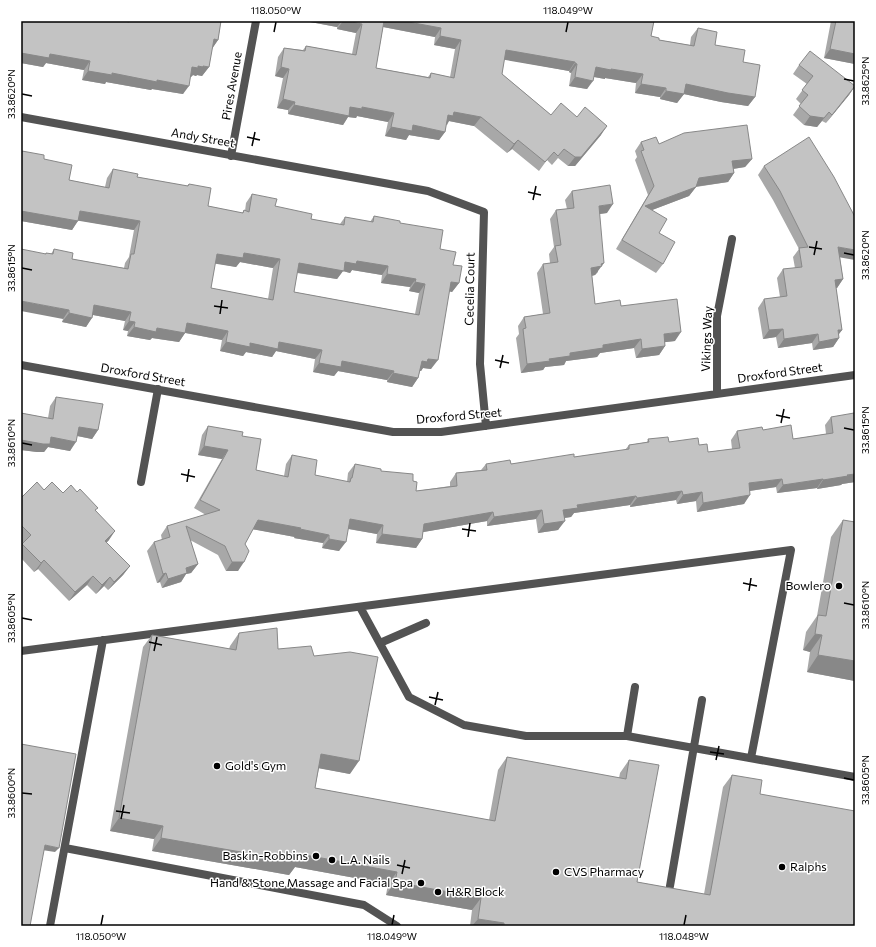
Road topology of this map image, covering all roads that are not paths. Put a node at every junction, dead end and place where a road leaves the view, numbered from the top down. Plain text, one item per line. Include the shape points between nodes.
1 (256, 21) edge
2 (21, 117) edge
3 (231, 156) junction
4 (428, 191) joint
5 (732, 239) dead end
6 (21, 365) edge
7 (855, 375) edge
8 (158, 390) junction
9 (717, 394) junction
10 (486, 426) junction
11 (141, 482) dead end
12 (360, 607) junction
13 (426, 623) dead end
14 (103, 640) junction
15 (380, 643) junction
16 (21, 651) edge
17 (635, 687) dead end
18 (702, 700) dead end
19 (627, 736) junction
20 (694, 748) junction
21 (751, 758) junction
22 (855, 777) edge
23 (65, 848) junction
24 (670, 886) edge
25 (50, 926) edge
26 (397, 926) edge

1 - 3 street, Pires Avenue
2 - 3 street, Andy Street
3 - 4 street, Andy Street
4 - 10 street, Cecelia Court via 484,212 480,364
5 - 9 street, Vikings Way via 717,316
6 - 8 street, Droxford Street
7 - 9 street, Droxford Street
8 - 10 street, Droxford Street via 393,432 441,432
8 - 11 street
9 - 10 street, Droxford Street
12 - 14 street
12 - 15 street
12 - 21 street via 791,550
13 - 15 street
14 - 16 street
14 - 23 street
15 - 19 street via 409,697 464,725 526,736
17 - 19 street
18 - 20 street
19 - 20 street
20 - 21 street
20 - 24 street
21 - 22 street
23 - 25 street
23 - 26 street via 364,906

